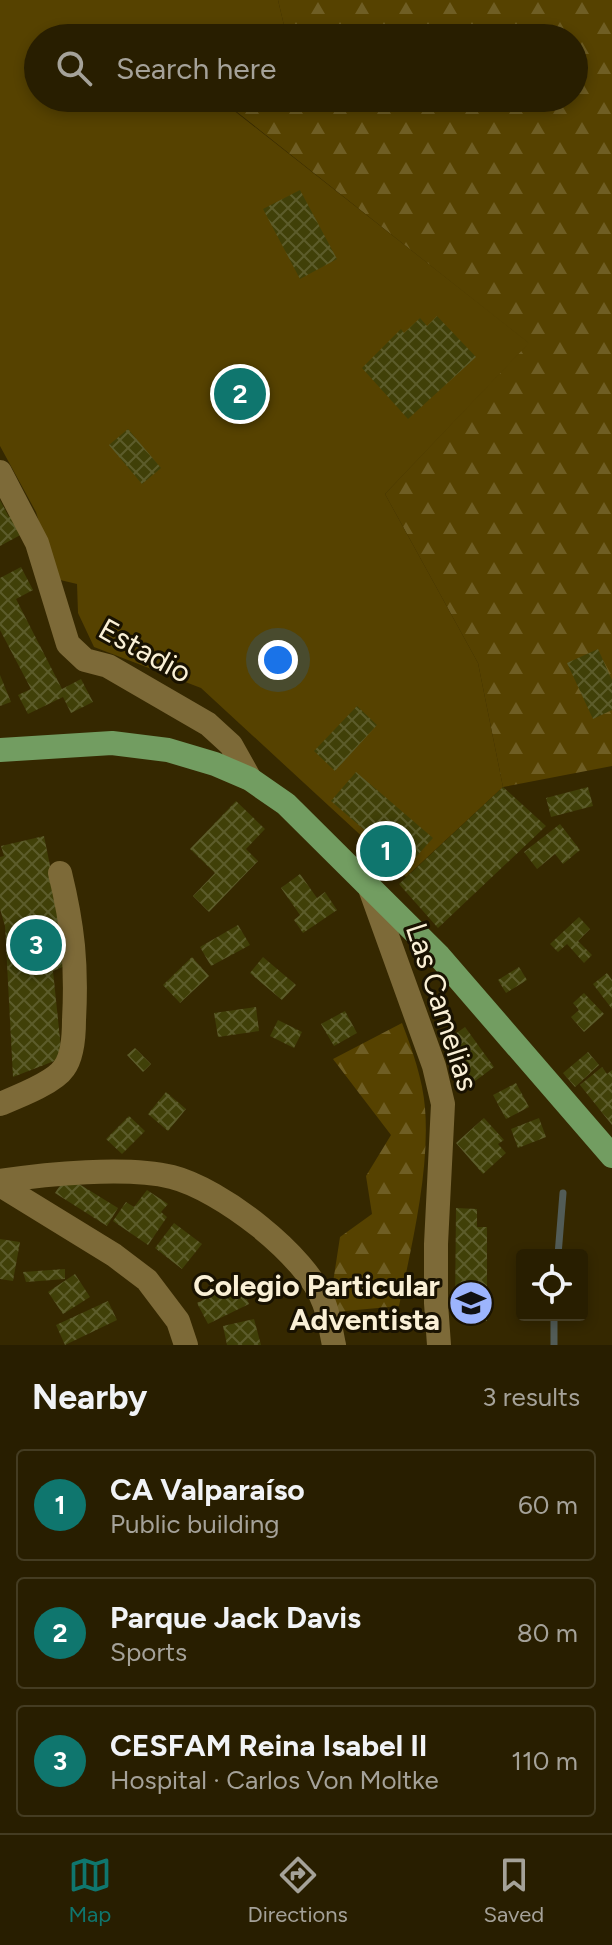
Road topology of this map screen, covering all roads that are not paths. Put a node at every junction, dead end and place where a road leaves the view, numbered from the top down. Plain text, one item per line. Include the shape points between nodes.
1 (0, 472) edge
2 (0, 750) edge
3 (250, 779) junction
4 (60, 873) dead end
5 (368, 883) junction
6 (0, 1104) edge
7 (612, 1156) edge
8 (0, 1183) edge
9 (186, 1345) edge
10 (334, 1345) edge
11 (439, 1345) edge

1 - 3 street, Estadio via 37,543 68,644 85,660 108,666 208,724 231,745
2 - 3 main road via 112,743 168,750
3 - 5 main road via 286,804
4 - 6 street via 77,970 74,1035 66,1066
5 - 7 main road via 439,956
5 - 11 street, Las Camelias via 443,1104 436,1244
8 - 9 street via 147,1280 178,1321
8 - 10 street via 42,1175 136,1173 195,1183 290,1253 324,1302

